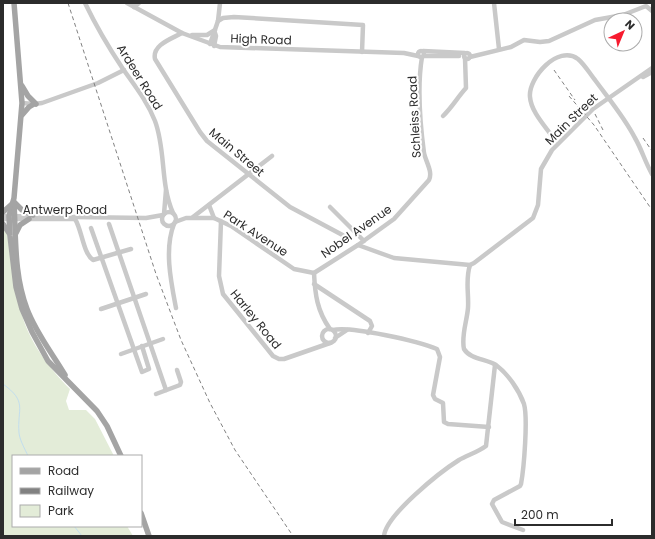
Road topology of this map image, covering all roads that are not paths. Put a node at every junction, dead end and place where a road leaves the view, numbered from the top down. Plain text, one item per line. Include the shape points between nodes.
1 (14, 3) edge
2 (85, 3) edge
3 (127, 3) edge
4 (139, 3) edge
5 (220, 3) edge
6 (494, 3) edge
7 (645, 4) edge
8 (134, 7) junction
9 (652, 11) edge
10 (218, 22) junction
11 (170, 26) junction
12 (215, 31) junction
13 (182, 33) junction
14 (190, 35) junction
15 (169, 40) junction
16 (212, 45) junction
17 (499, 49) junction
18 (362, 52) junction
19 (421, 55) junction
20 (467, 56) junction
21 (652, 68) edge
22 (124, 70) junction
23 (652, 72) edge
24 (632, 82) junction
25 (20, 84) junction
26 (602, 90) junction
27 (619, 91) junction
28 (608, 97) junction
29 (22, 103) junction
30 (601, 103) junction
31 (35, 104) junction
32 (618, 112) junction
33 (22, 115) junction
34 (443, 116) dead end
35 (554, 139) dead end
36 (272, 156) dead end
37 (247, 174) junction
38 (652, 174) edge
39 (424, 186) joint
40 (166, 190) junction
41 (13, 201) junction
42 (209, 205) junction
43 (330, 206) dead end
44 (3, 212) edge
45 (174, 213) junction
46 (164, 214) junction
47 (10, 217) edge
48 (31, 217) junction
49 (126, 218) junction
50 (146, 218) junction
51 (186, 218) junction
52 (193, 218) junction
53 (214, 218) junction
54 (75, 219) junction
55 (83, 219) junction
56 (3, 220) edge
57 (221, 221) junction
58 (164, 223) junction
59 (174, 223) junction
60 (3, 224) edge
61 (109, 224) dead end
62 (80, 228) junction
63 (91, 228) dead end
64 (13, 235) junction
65 (350, 239) dead end
66 (364, 241) junction
67 (170, 244) junction
68 (358, 245) junction
69 (131, 248) dead end
70 (119, 252) junction
71 (101, 258) junction
72 (470, 265) junction
73 (314, 273) junction
74 (314, 284) junction
75 (146, 294) dead end
76 (135, 298) junction
77 (116, 304) junction
78 (176, 308) dead end
79 (101, 309) dead end
80 (322, 317) junction
81 (333, 329) junction
82 (347, 330) junction
83 (323, 331) junction
84 (368, 333) junction
85 (338, 337) junction
86 (163, 339) dead end
87 (322, 339) junction
88 (150, 343) junction
89 (330, 343) junction
90 (142, 346) junction
91 (320, 347) junction
92 (132, 350) junction
93 (121, 354) dead end
94 (495, 365) junction
95 (177, 370) dead end
96 (166, 390) junction
97 (156, 394) dead end
98 (489, 427) junction
99 (121, 455) edge
100 (142, 516) edge
101 (523, 530) dead end
102 (150, 536) edge
103 (384, 536) edge

1 - 25 main road
2 - 22 street, Ardeer Road
3 - 8 street, High Road
4 - 8 street
5 - 10 street
6 - 17 street
7 - 9 street
7 - 17 street, High Road via 623,15 595,20 549,41 524,40 511,47
8 - 11 street, High Road
10 - 12 street
10 - 18 street via 223,18 234,17 363,25
11 - 13 street, High Road
11 - 15 street via 172,31
12 - 14 street via 207,35
12 - 16 street via 216,36
13 - 14 street, High Road
13 - 15 street
14 - 16 street, High Road
15 - 37 street, Main Street via 155,50 155,59 207,141
16 - 18 street, High Road via 224,48
17 - 20 street, High Road
18 - 19 street, High Road
19 - 20 street, High Road
19 - 39 street, Schleiss Road via 420,92 424,151 430,177
20 - 34 street via 466,88
21 - 24 street, Main Street
22 - 31 street via 98,83
22 - 40 street, Ardeer Road via 144,97 155,121
23 - 24 street, Main Street
24 - 27 street, Main Street
25 - 29 main road
25 - 31 main road
26 - 27 street
26 - 28 street
26 - 30 street
26 - 35 street via 582,63 571,55 558,56 544,68 534,84 530,99
27 - 28 street, Main Street
28 - 30 street, Main Street
28 - 32 street
29 - 31 street
29 - 33 main road
30 - 32 street via 608,104
30 - 72 street, Main Street via 545,159 540,175 538,205 533,218
31 - 33 main road
32 - 38 street via 635,138
33 - 41 main road
36 - 37 street
37 - 42 street
37 - 65 street, Main Street via 300,213
39 - 66 street, Nobel Avenue via 394,219
40 - 45 street, Ardeer Road
40 - 46 street, Ardeer Road
41 - 44 main road
41 - 47 main road
41 - 48 main road
42 - 52 street
42 - 53 street
43 - 66 street
45 - 46 street
45 - 51 street, Park Avenue
45 - 59 street
46 - 50 street, Antwerp Road
46 - 58 street
47 - 48 street, Antwerp Road
47 - 56 street, Antwerp Road
47 - 64 main road
48 - 49 street, Antwerp Road
48 - 54 street, Antwerp Road
48 - 64 main road via 20,225
49 - 50 street, Antwerp Road
49 - 55 street, Antwerp Road
50 - 58 street, Antwerp Road
51 - 52 street, Park Avenue
51 - 59 street, Park Avenue
52 - 53 street, Park Avenue
53 - 57 street, Park Avenue
54 - 55 street, Antwerp Road
54 - 62 street
55 - 62 street
57 - 73 street, Park Avenue via 294,269
57 - 91 street, Harley Road via 219,276 223,294 277,359
58 - 59 street via 169,226
58 - 67 street
59 - 67 street
60 - 64 main road
61 - 70 street
62 - 71 street via 88,256 92,260
63 - 71 street
64 - 99 main road via 16,287 32,332 48,361 97,411
66 - 68 street, Nobel Avenue
67 - 78 street via 171,277
68 - 72 street via 394,258
68 - 73 street, Nobel Avenue
69 - 70 street
70 - 71 street
70 - 76 street
71 - 77 street
72 - 94 street via 466,279 468,308 463,347 467,353
73 - 74 street
74 - 80 street via 314,295
74 - 84 street via 370,321 372,326
75 - 76 street
76 - 77 street
76 - 88 street
77 - 79 street
77 - 92 street
80 - 81 street
80 - 83 street
81 - 82 street
81 - 83 street
81 - 85 street
82 - 84 street
82 - 85 street
83 - 87 street
84 - 98 street via 437,348 440,357 433,395 443,402 444,422
85 - 89 street
86 - 88 street
87 - 89 street
87 - 91 street
88 - 90 street
88 - 96 street
89 - 91 street
90 - 92 street
90 - 92 street via 148,370 141,372
92 - 93 street
94 - 98 street
94 - 101 street via 506,374 523,401 525,434 521,484 494,500 492,504 502,522
95 - 96 street via 181,382
96 - 97 street
98 - 103 street via 486,446 455,463 419,491 388,524
100 - 102 main road

